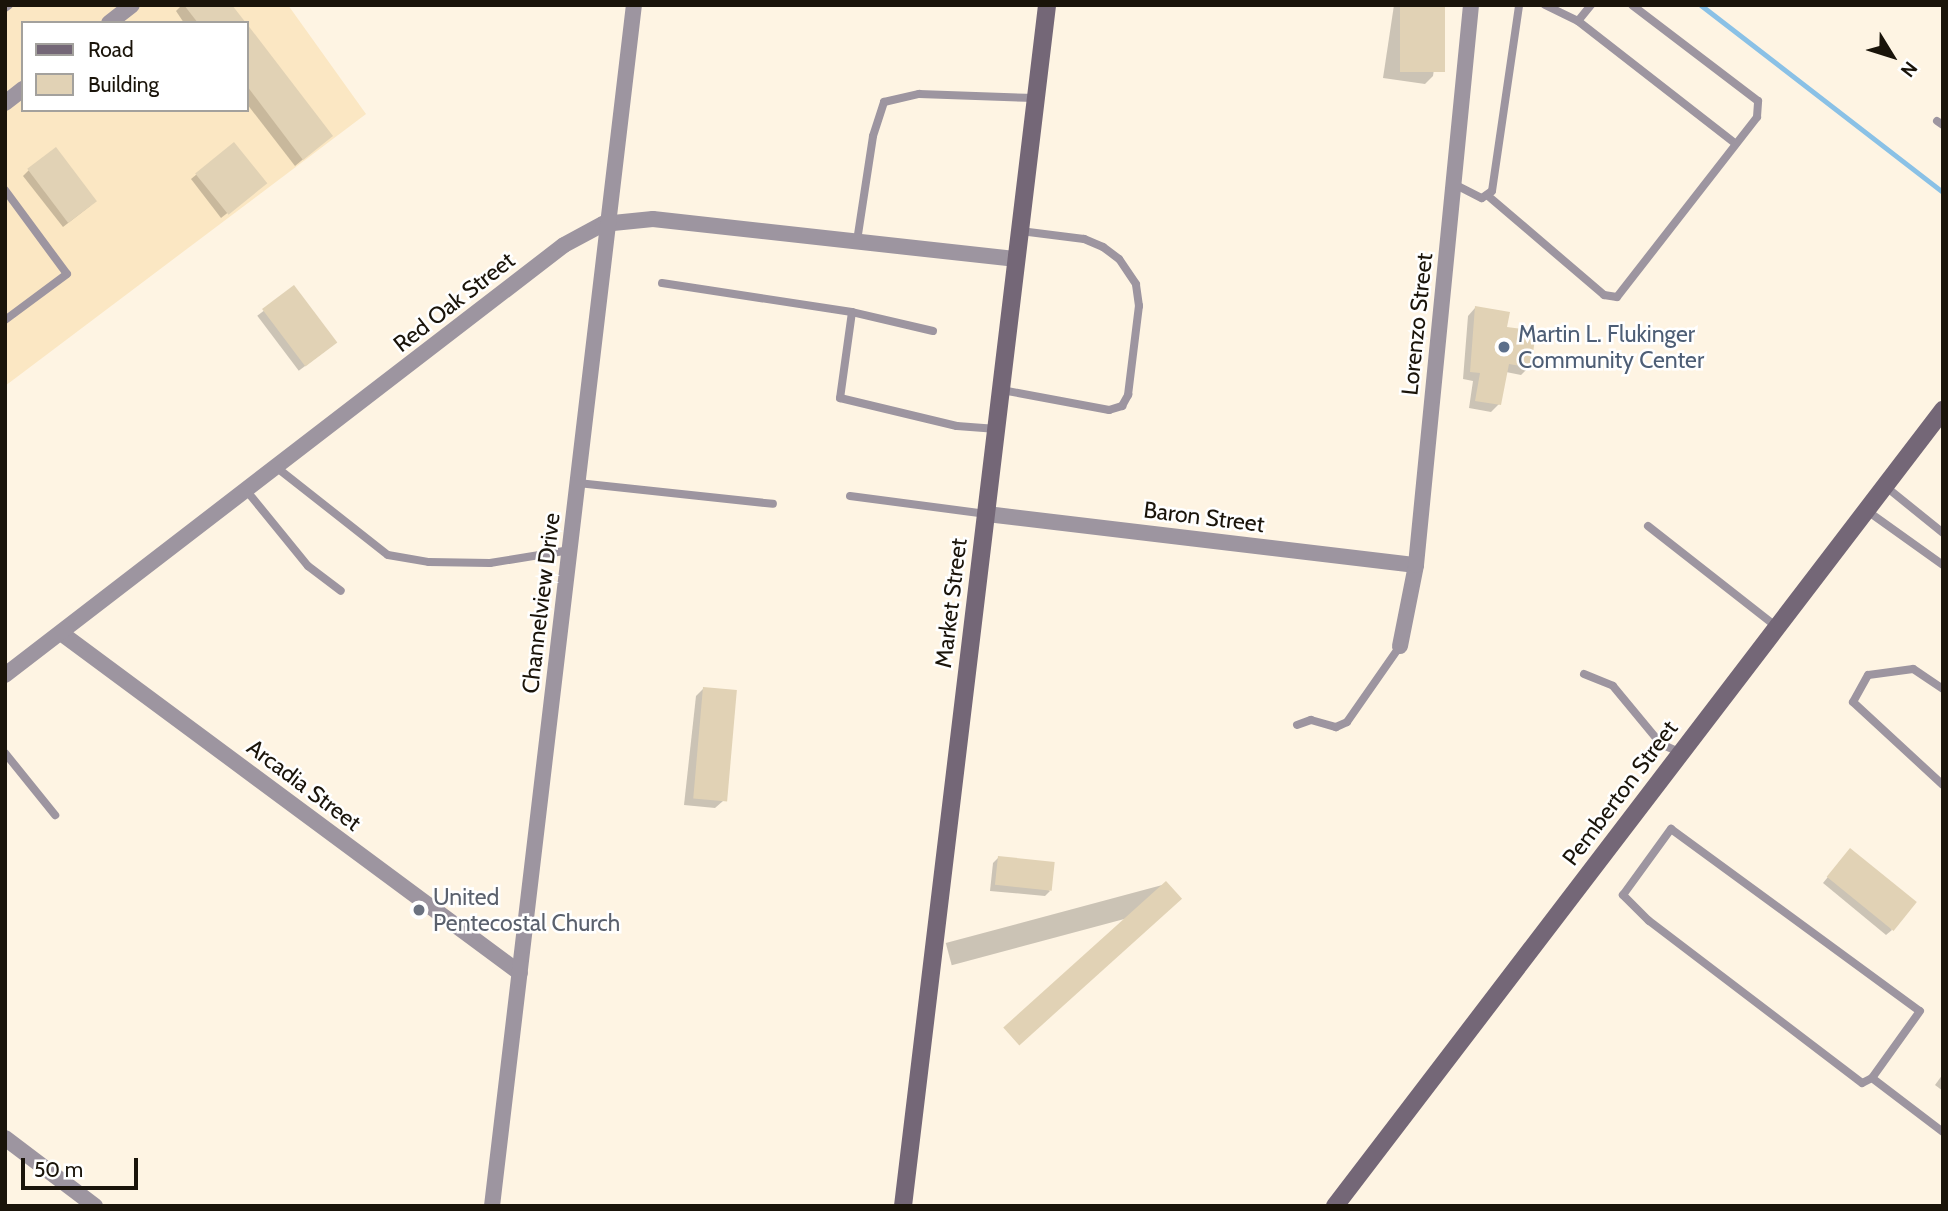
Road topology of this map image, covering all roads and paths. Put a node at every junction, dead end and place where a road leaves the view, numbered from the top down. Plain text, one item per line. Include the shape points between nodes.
1 (132, 5) edge
2 (634, 5) edge
3 (1047, 5) edge
4 (1471, 5) edge
5 (1520, 5) edge
6 (1545, 5) edge
7 (1591, 5) edge
8 (1632, 5) edge
9 (112, 21) edge
10 (1578, 21) junction
11 (21, 91) edge
12 (1036, 98) junction
13 (5, 103) edge
14 (1736, 144) junction
15 (1453, 183) junction
16 (5, 190) edge
17 (1487, 195) junction
18 (8, 200) edge
19 (608, 222) junction
20 (1020, 231) junction
21 (858, 242) junction
22 (1017, 259) junction
23 (662, 283) dead end
24 (852, 312) junction
25 (5, 320) edge
26 (933, 331) dead end
27 (1001, 390) junction
28 (1943, 410) edge
29 (997, 429) junction
30 (276, 467) junction
31 (578, 483) junction
32 (1885, 486) junction
33 (246, 491) junction
34 (850, 496) dead end
35 (773, 504) dead end
36 (1866, 510) junction
37 (987, 514) junction
38 (1648, 526) dead end
39 (1943, 533) edge
40 (570, 551) junction
41 (1416, 565) junction
42 (1943, 565) edge
43 (341, 590) dead end
44 (1777, 627) junction
45 (61, 633) junction
46 (1400, 646) joint
47 (1584, 674) dead end
48 (5, 675) edge
49 (1943, 689) edge
50 (1297, 725) dead end
51 (5, 753) edge
52 (1681, 753) junction
53 (1943, 785) edge
54 (55, 815) dead end
55 (520, 973) junction
56 (1872, 1078) junction
57 (1943, 1132) edge
58 (5, 1138) edge
59 (95, 1206) edge
60 (492, 1206) edge
61 (903, 1206) edge
62 (1335, 1206) edge

1 - 9 street
2 - 19 street, Channelview Drive
3 - 12 street, Market Street
4 - 15 street, Lorenzo Street
5 - 17 lane via 1492,191
6 - 10 lane
7 - 10 lane
8 - 14 lane via 1758,101 1757,117
10 - 14 lane
11 - 13 street
12 - 20 street, Market Street
12 - 21 lane via 919,94 884,102 873,136
14 - 17 lane via 1617,298 1604,295
15 - 17 lane via 1482,198
15 - 41 street, Lorenzo Street
16 - 18 lane
18 - 25 lane via 66,274
19 - 21 street, Red Oak Street via 653,219
19 - 30 street, Red Oak Street via 564,245
19 - 31 street, Channelview Drive
20 - 22 street, Market Street
20 - 27 lane via 1084,239 1103,247 1119,259 1136,284 1139,306 1128,395 1122,406 1109,410
21 - 22 street, Red Oak Street
22 - 27 street, Market Street
23 - 24 lane
24 - 26 lane
24 - 29 lane via 840,398 957,426
27 - 29 street, Market Street
28 - 32 street, Pemberton Street
29 - 37 street, Market Street
30 - 33 street, Red Oak Street
30 - 40 lane via 388,555 429,562 490,563
31 - 35 lane
31 - 40 street, Channelview Drive
32 - 36 street, Pemberton Street
32 - 39 lane
33 - 43 lane via 308,566
33 - 45 street, Red Oak Street
34 - 37 lane
36 - 42 lane
36 - 44 street, Pemberton Street
37 - 41 street, Baron Street
37 - 61 street, Market Street
38 - 44 lane
40 - 55 street, Channelview Drive
41 - 46 street, Lorenzo Street
44 - 52 street, Pemberton Street
45 - 48 street, Red Oak Street
45 - 55 street, Arcadia Street
46 - 50 lane via 1347,722 1336,727 1311,720
47 - 52 lane via 1613,686 1661,744
49 - 53 lane via 1913,669 1868,675 1853,702
51 - 54 lane
52 - 62 street, Pemberton Street
55 - 60 street, Channelview Drive
56 - 56 lane via 1920,1011 1671,829 1623,895 1649,921 1861,1083
56 - 57 lane
58 - 59 street

